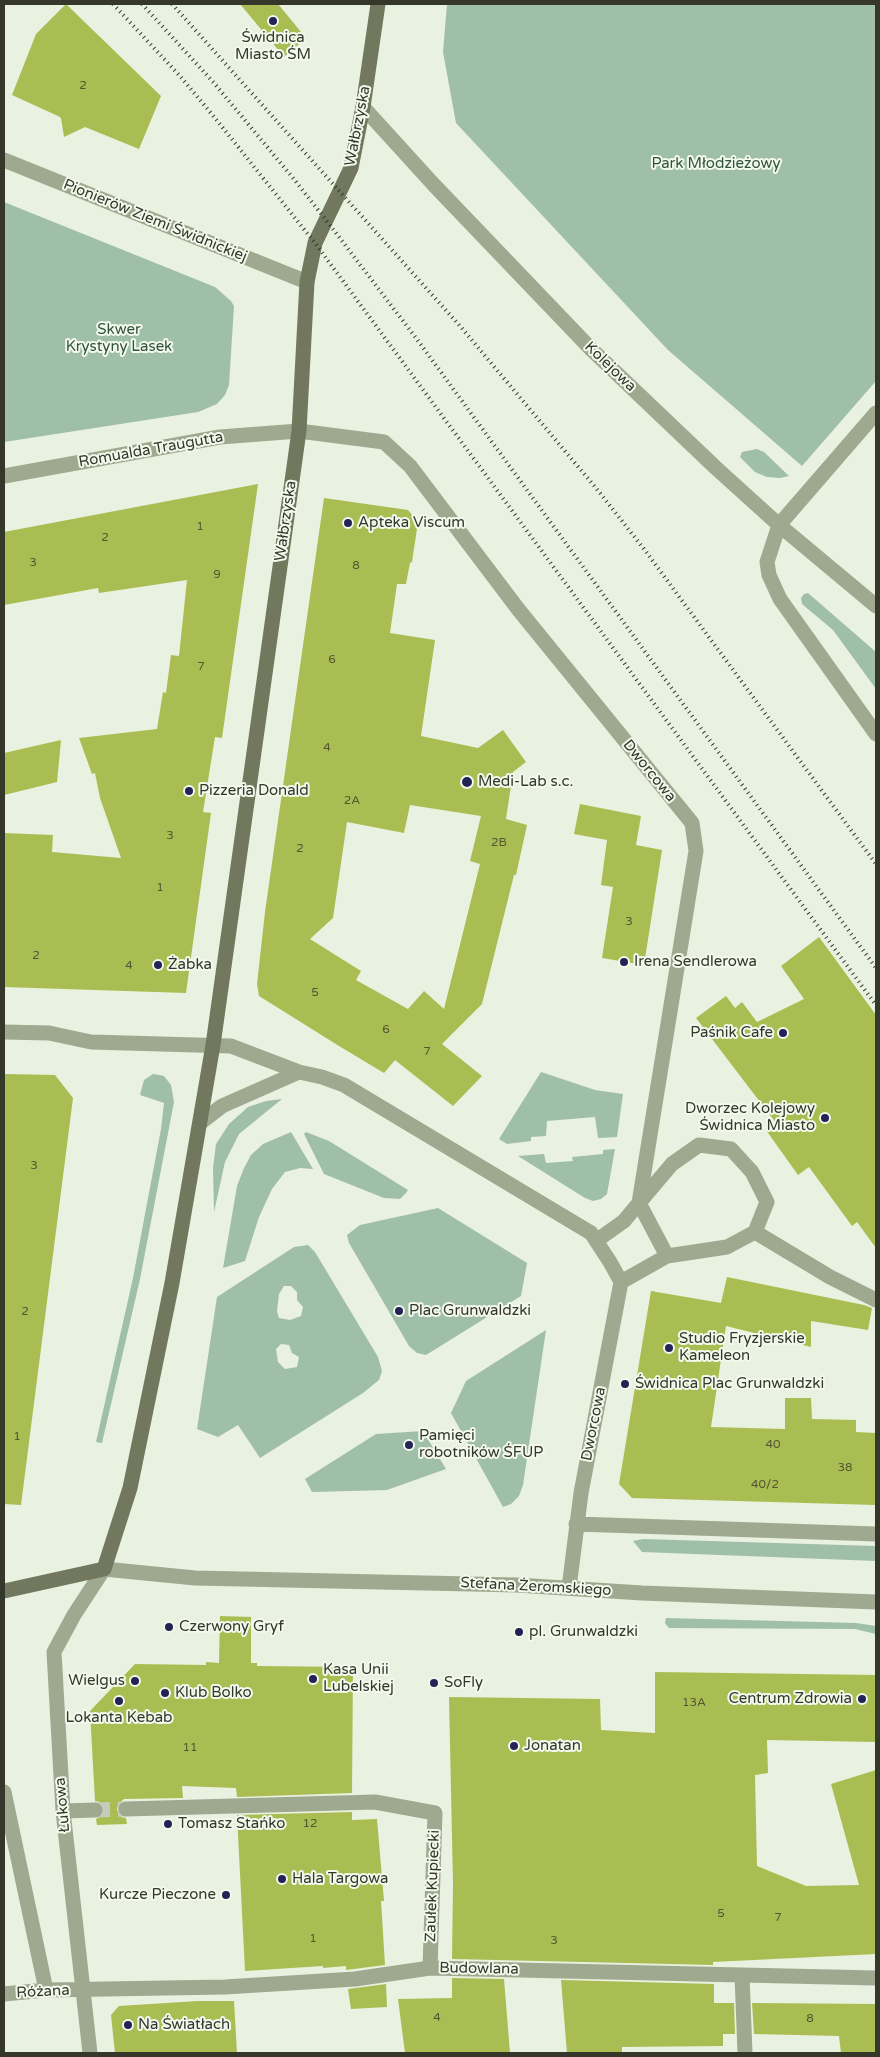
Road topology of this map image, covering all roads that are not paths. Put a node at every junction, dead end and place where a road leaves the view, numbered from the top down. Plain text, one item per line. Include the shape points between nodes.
1 (378, 4) edge
2 (363, 107) junction
3 (4, 160) edge
4 (307, 282) junction
5 (876, 414) edge
6 (299, 431) junction
7 (4, 476) edge
8 (779, 525) junction
9 (876, 606) edge
10 (876, 734) edge
11 (4, 1032) edge
12 (212, 1045) junction
13 (299, 1072) junction
14 (200, 1123) junction
15 (640, 1203) junction
16 (755, 1232) junction
17 (596, 1240) junction
18 (667, 1256) junction
19 (621, 1282) junction
20 (876, 1300) edge
21 (576, 1524) junction
22 (876, 1534) edge
23 (104, 1569) junction
24 (569, 1588) junction
25 (4, 1591) edge
26 (876, 1602) edge
27 (4, 1792) edge
28 (126, 1809) tunnel mouth
29 (95, 1810) tunnel mouth
30 (63, 1811) junction
31 (430, 1968) junction
32 (742, 1975) junction
33 (876, 1978) edge
34 (46, 1990) junction
35 (83, 1990) junction
36 (4, 1994) edge
37 (90, 2053) edge
38 (745, 2053) edge

1 - 2 main road, Wałbrzyska
2 - 4 main road, Wałbrzyska via 351,168 315,244
2 - 8 street, Kolejowa via 591,349
3 - 4 street, Pionierów Ziemi Świdnickiej
4 - 6 main road, Wałbrzyska
5 - 8 street
6 - 7 street, Romualda Traugutta via 220,437
6 - 12 main road, Wałbrzyska
6 - 15 street, Dworcowa via 384,442 410,466 518,610 692,823 696,851
8 - 9 street, Kolejowa
8 - 10 street via 767,562 780,599
11 - 12 street via 49,1033 91,1042
12 - 13 street via 231,1046
12 - 14 main road
13 - 14 street via 222,1106
13 - 17 street via 322,1076 344,1086 591,1233
14 - 23 main road via 172,1283 130,1488
15 - 16 street via 672,1164 699,1145 730,1149 752,1172 767,1202
15 - 17 street via 624,1221
15 - 18 street
16 - 18 street via 727,1247
16 - 20 street
17 - 19 street
18 - 19 street
19 - 21 street, Dworcowa
21 - 22 street
21 - 24 street, Dworcowa
23 - 24 street, Stefana Żeromskiego via 196,1578
23 - 25 main road
23 - 30 street, Łukowa via 54,1652
24 - 26 street, Stefana Żeromskiego
27 - 34 street
28 - 31 street, Zaułek Kupiecki via 375,1802 435,1813
29 - 30 street
30 - 35 street, Łukowa
31 - 32 street, Budowlana
31 - 35 street, Budowlana via 355,1979 225,1987
32 - 33 street, Budowlana
32 - 38 street
34 - 35 street, Różana
34 - 36 street, Różana
35 - 37 street, Łukowa

